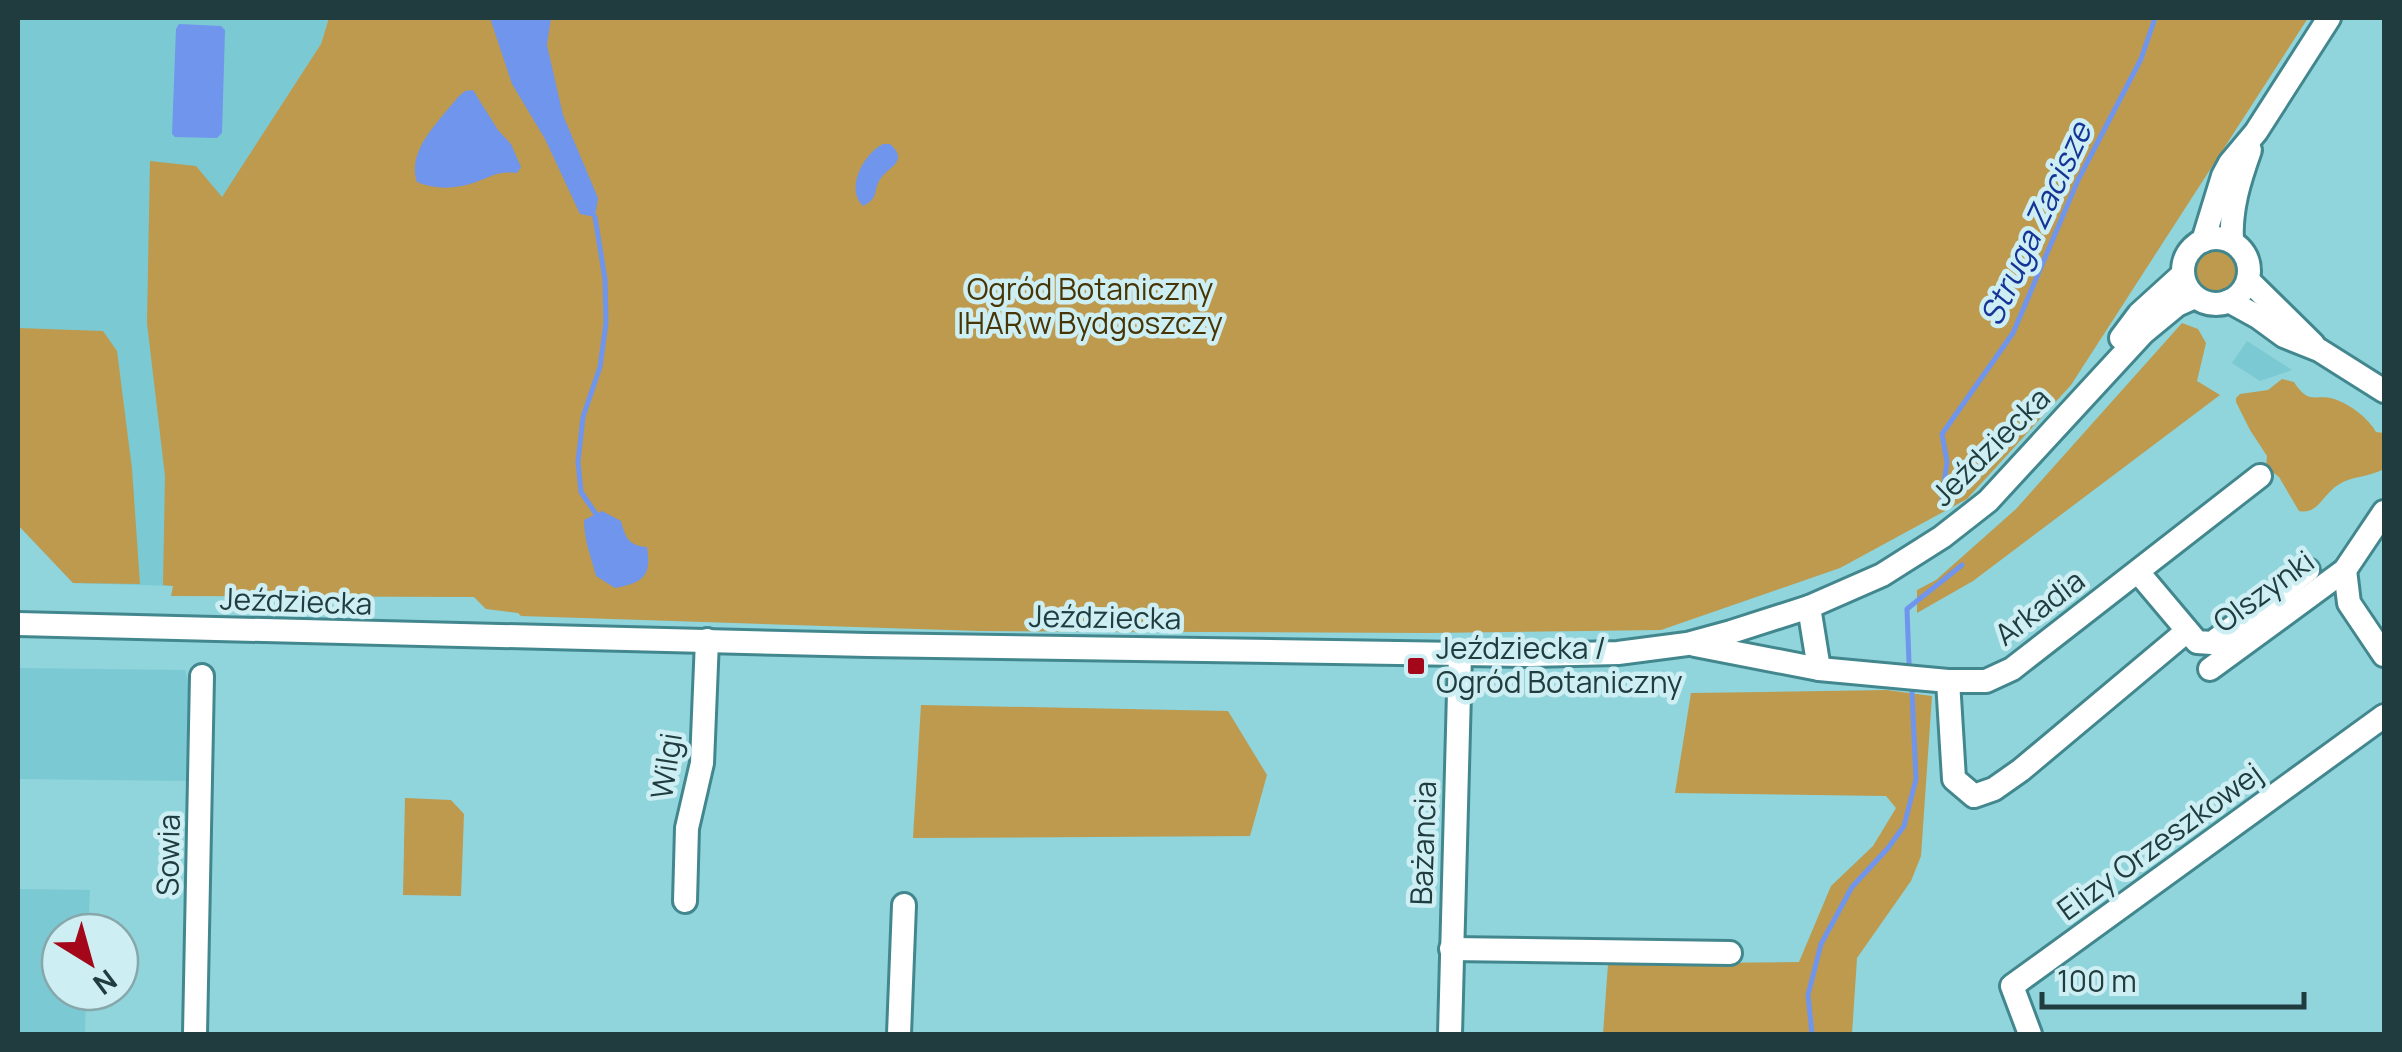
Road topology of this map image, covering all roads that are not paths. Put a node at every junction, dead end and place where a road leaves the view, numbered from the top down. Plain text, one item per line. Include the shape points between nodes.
1 (2329, 18) edge
2 (2256, 132) junction
3 (2203, 240) junction
4 (2232, 242) junction
5 (2183, 274) junction
6 (2248, 280) junction
7 (2196, 297) junction
8 (2229, 301) junction
9 (2319, 350) junction
10 (2101, 376) junction
11 (2384, 391) edge
12 (2260, 476) dead end
13 (2384, 512) edge
14 (2308, 570) dead end
15 (2345, 570) junction
16 (2138, 572) junction
17 (1809, 607) junction
18 (18, 624) edge
19 (2187, 631) junction
20 (707, 640) junction
21 (1687, 644) junction
22 (1460, 654) junction
23 (2384, 655) edge
24 (1819, 669) junction
25 (2210, 669) dead end
26 (202, 676) dead end
27 (1948, 682) junction
28 (2384, 716) edge
29 (684, 901) dead end
30 (904, 905) dead end
31 (1450, 949) junction
32 (1730, 953) dead end
33 (195, 1034) edge
34 (899, 1034) edge
35 (1450, 1034) edge
36 (2030, 1034) edge

1 - 2 street
2 - 3 street via 2222,176
2 - 4 street via 2233,202
3 - 4 street
3 - 5 street via 2186,256
4 - 6 street via 2246,258
5 - 7 street
5 - 10 street, Jeździecka via 2139,314
6 - 8 street
6 - 9 street
7 - 8 street
7 - 10 street, Jeździecka via 2162,316
8 - 9 street
9 - 11 street
10 - 17 street, Jeździecka via 1988,501 1909,560
12 - 16 street, Arkadia
13 - 15 street, Olszynki
14 - 19 street via 2212,643 2197,642
15 - 23 street via 2350,603
15 - 25 street, Olszynki
16 - 19 street
16 - 27 street, Arkadia via 2012,668 1986,680
17 - 21 street, Jeździecka
17 - 24 street
18 - 20 street, Jeździecka
19 - 27 street via 2021,770 1974,796 1954,779
20 - 22 street, Jeździecka
20 - 29 street, Wilgi via 702,763 687,828
21 - 22 street, Jeździecka via 1588,655
21 - 24 street, Arkadia
22 - 31 street, Bażancia
24 - 27 street, Arkadia
26 - 33 street, Sowia
28 - 36 street, Elizy Orzeszkowej via 2012,986
30 - 34 street
31 - 32 street
31 - 35 street, Bażancia

